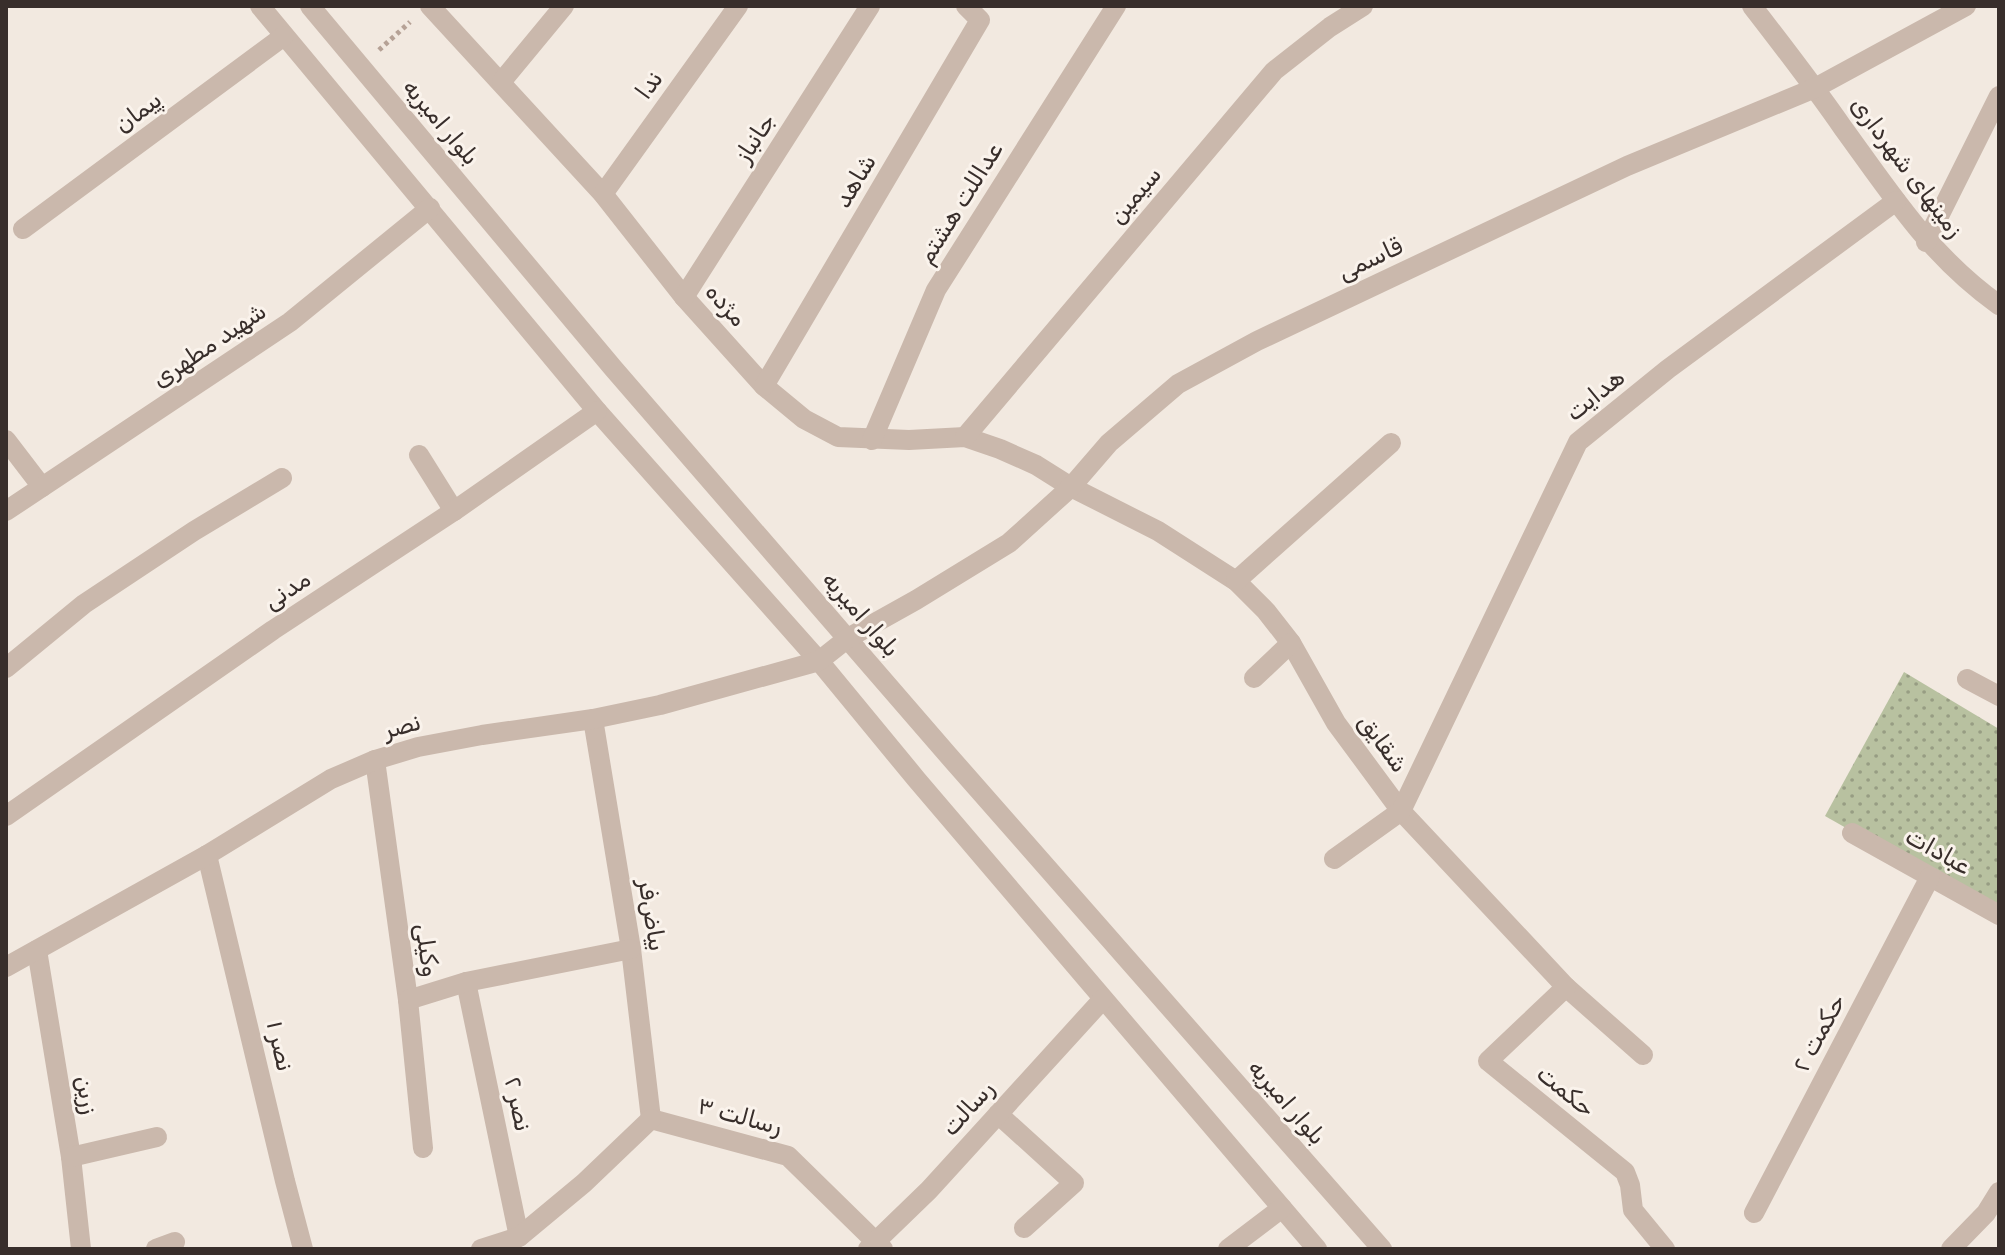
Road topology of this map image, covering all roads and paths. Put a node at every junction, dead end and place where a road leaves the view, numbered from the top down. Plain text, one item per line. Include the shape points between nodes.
1 (260, 6) edge
2 (310, 6) edge
3 (564, 6) edge
4 (738, 6) edge
5 (870, 6) edge
6 (966, 6) edge
7 (1116, 6) edge
8 (1363, 6) edge
9 (1752, 6) edge
10 (1966, 6) edge
11 (423, 11) edge
12 (284, 36) junction
13 (361, 67) junction
14 (502, 81) junction
15 (1815, 88) junction
16 (1999, 96) edge
17 (603, 194) junction
18 (1896, 201) junction
19 (430, 208) junction
20 (23, 229) dead end
21 (1926, 242) junction
22 (684, 297) junction
23 (1999, 305) edge
24 (764, 386) junction
25 (597, 411) junction
26 (965, 437) junction
27 (6, 440) edge
28 (872, 440) junction
29 (1391, 443) dead end
30 (419, 455) dead end
31 (282, 478) dead end
32 (42, 487) junction
33 (1071, 487) junction
34 (6, 511) edge
35 (454, 511) junction
36 (1236, 581) junction
37 (848, 638) junction
38 (1291, 643) junction
39 (819, 661) junction
40 (6, 668) edge
41 (1254, 678) dead end
42 (1967, 679) dead end
43 (1999, 696) edge
44 (593, 719) junction
45 (375, 760) junction
46 (1401, 811) junction
47 (6, 816) edge
48 (1852, 833) dead end
49 (207, 855) junction
50 (1334, 859) dead end
51 (1930, 877) junction
52 (1999, 915) edge
53 (631, 949) junction
54 (37, 950) junction
55 (6, 967) edge
56 (466, 982) junction
57 (1566, 987) junction
58 (1103, 999) junction
59 (408, 1000) junction
60 (1643, 1055) dead end
61 (998, 1114) junction
62 (651, 1119) junction
63 (157, 1137) dead end
64 (423, 1148) dead end
65 (71, 1157) junction
66 (1999, 1192) edge
67 (1282, 1208) junction
68 (1754, 1213) dead end
69 (1024, 1228) dead end
70 (519, 1237) junction
71 (876, 1247) edge
72 (81, 1249) edge
73 (303, 1249) edge
74 (481, 1249) edge
75 (1228, 1249) edge
76 (1317, 1249) edge
77 (1382, 1249) edge
78 (1665, 1249) edge
79 (1951, 1249) edge

1 - 12 street
2 - 13 street, بلوار امیریه
3 - 14 street
4 - 17 street, ندا
5 - 22 street, جانباز
6 - 24 street, شاهد via 980,20
7 - 28 street, عداللت هشتم via 936,290
8 - 26 street, سیمین via 1274,71
9 - 15 street, زمینهای شهرداری
10 - 15 street, قاسمی
11 - 13 path
11 - 14 street, مژده
12 - 19 street
12 - 20 street, پیمان
13 - 37 street, بلوار امیریه
14 - 17 street, مژده
15 - 18 street, زمینهای شهرداری
15 - 33 street, قاسمی via 1627,166 1257,341 1178,384 1109,443
16 - 21 street
17 - 22 street, مژده
18 - 21 street, زمینهای شهرداری
18 - 46 street, هدایت via 1578,442
19 - 25 street
19 - 32 street, شهید مطهری via 290,322
21 - 23 street, زمینهای شهرداری
22 - 24 street, مژده
24 - 28 street, مژده via 825,432
25 - 35 street, مدنی
25 - 39 street
26 - 28 street, مژده
26 - 33 street, مژده via 1036,465
27 - 32 street
29 - 36 street
30 - 35 street
31 - 40 street via 84,604
32 - 34 street, شهید مطهری
33 - 36 street, شقایق via 1158,531
33 - 37 street, قاسمی via 1009,543
35 - 47 street, مدنی
36 - 38 street, شقایق
37 - 39 street, نصر
37 - 77 street, بلوار امیریه
38 - 41 street
38 - 46 street, شقایق via 1336,723
39 - 44 street, نصر
39 - 58 street
42 - 43 street
44 - 45 street, نصر via 418,747
44 - 53 street, بیاض‌فر
45 - 49 street, نصر via 331,779
45 - 59 street, وکیلی
46 - 50 street
46 - 57 street, شقایق
48 - 51 street, عبادات
49 - 54 street, نصر
49 - 73 street, نصر ۱
51 - 52 street, عبادات
51 - 68 street, حکمت ۲
53 - 56 street
53 - 62 street, بیاض‌فر
54 - 55 street, نصر
54 - 65 street, زرین
56 - 59 street
56 - 70 street, نصر ۲
57 - 60 street, شقایق
57 - 78 street, حکمت via 1488,1061 1625,1172 1633,1210
58 - 61 street, رسالت
58 - 67 street
59 - 64 street, وکیلی
61 - 69 street via 1074,1183
61 - 71 street, رسالت
62 - 70 street via 609,1162
62 - 71 street, رسالت ۳ via 788,1156
63 - 65 street
65 - 72 street, زرین
66 - 79 street
67 - 75 street
67 - 76 street
70 - 74 street

